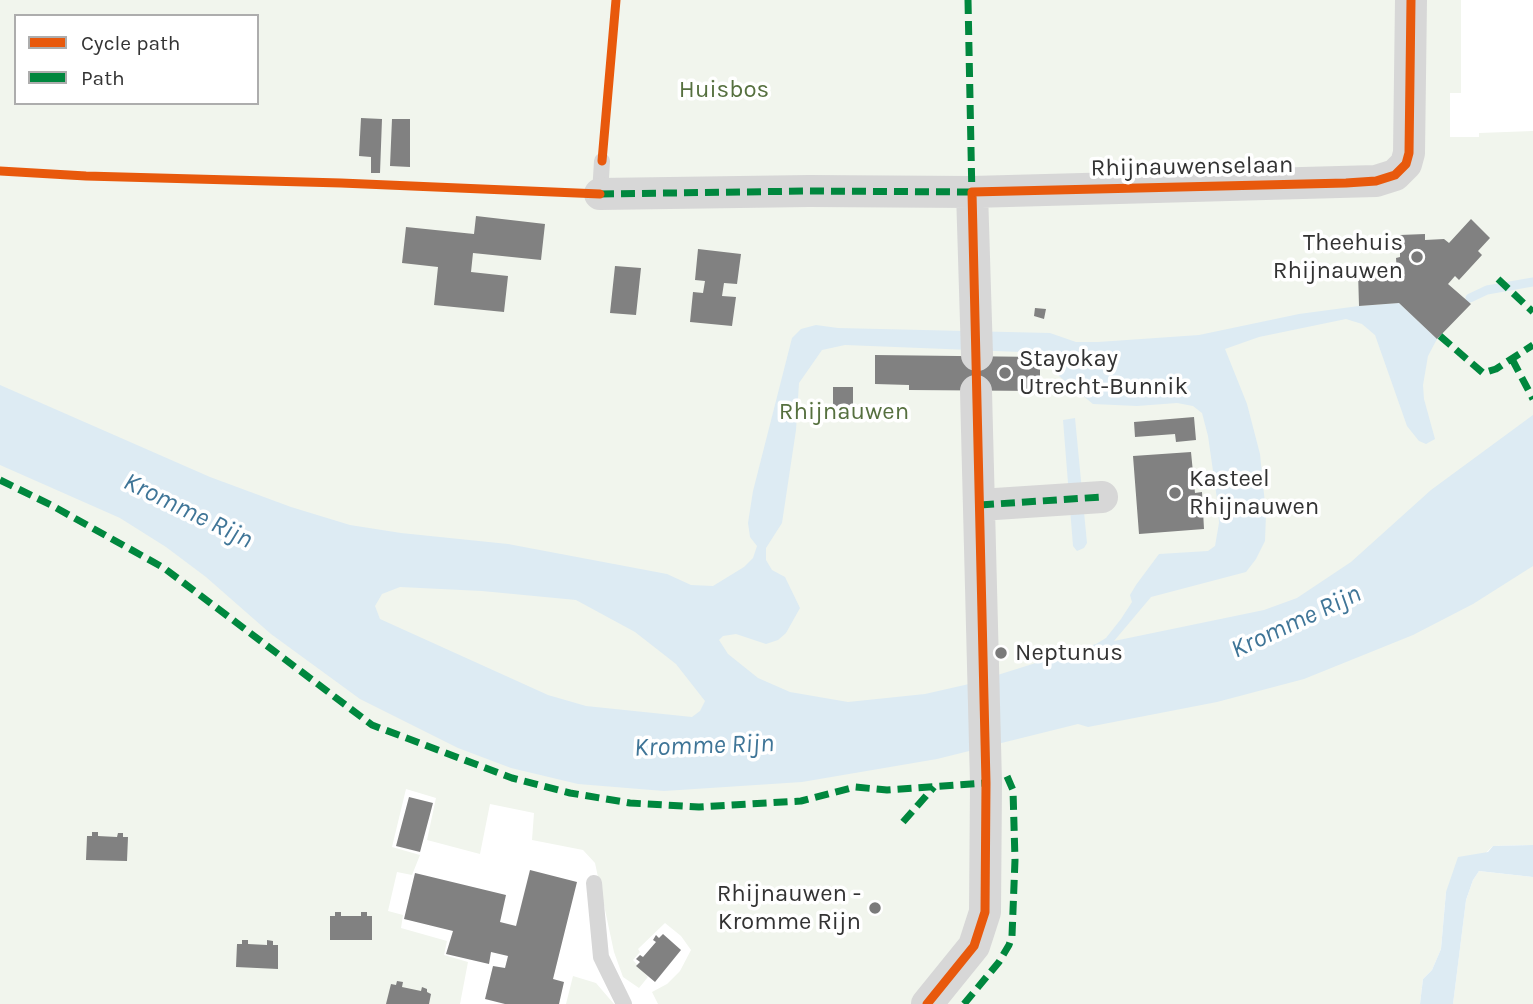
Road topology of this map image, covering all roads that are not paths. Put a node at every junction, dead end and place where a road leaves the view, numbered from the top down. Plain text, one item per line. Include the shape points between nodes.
1 (1410, 0) edge
2 (602, 161) dead end
3 (972, 192) junction
4 (600, 194) joint
5 (977, 353) dead end
6 (976, 391) dead end
7 (1098, 497) dead end
8 (980, 505) junction
9 (594, 884) dead end
10 (624, 1004) edge
11 (927, 1004) edge

1 - 3 street, Rhijnauwenselaan via 1409,153 1395,175 1346,183
2 - 4 lane
3 - 4 street, Rhijnauwenselaan
3 - 5 street
6 - 8 street
7 - 8 street
8 - 11 street via 985,912 974,946
9 - 10 lane via 601,957

